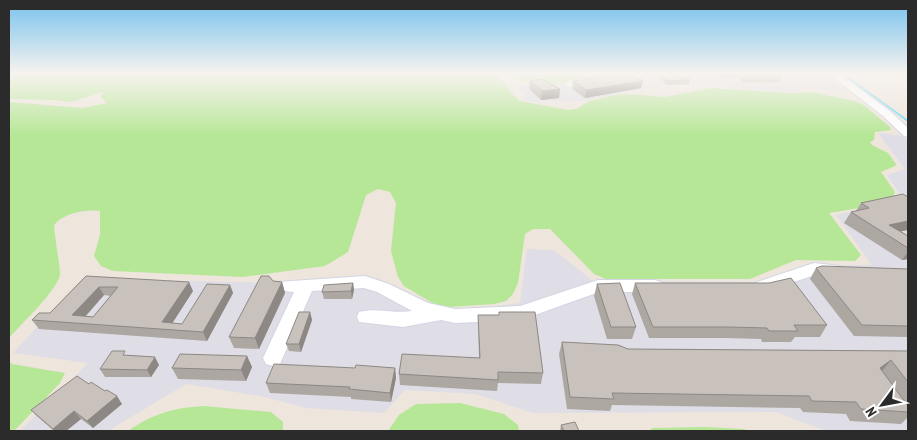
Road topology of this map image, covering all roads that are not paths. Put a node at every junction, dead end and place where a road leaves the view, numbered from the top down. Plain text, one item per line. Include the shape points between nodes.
1 (861, 95) edge
2 (908, 134) edge
3 (852, 270) edge
4 (306, 285) junction
5 (283, 286) edge
6 (675, 286) edge
7 (743, 286) edge
8 (439, 314) junction
9 (366, 317) dead end
10 (274, 358) dead end

1 - 2 street
3 - 7 street via 814,269 762,286
4 - 5 street
4 - 8 street via 365,282
4 - 10 street
6 - 8 street via 598,286 521,313
8 - 9 street via 403,320

